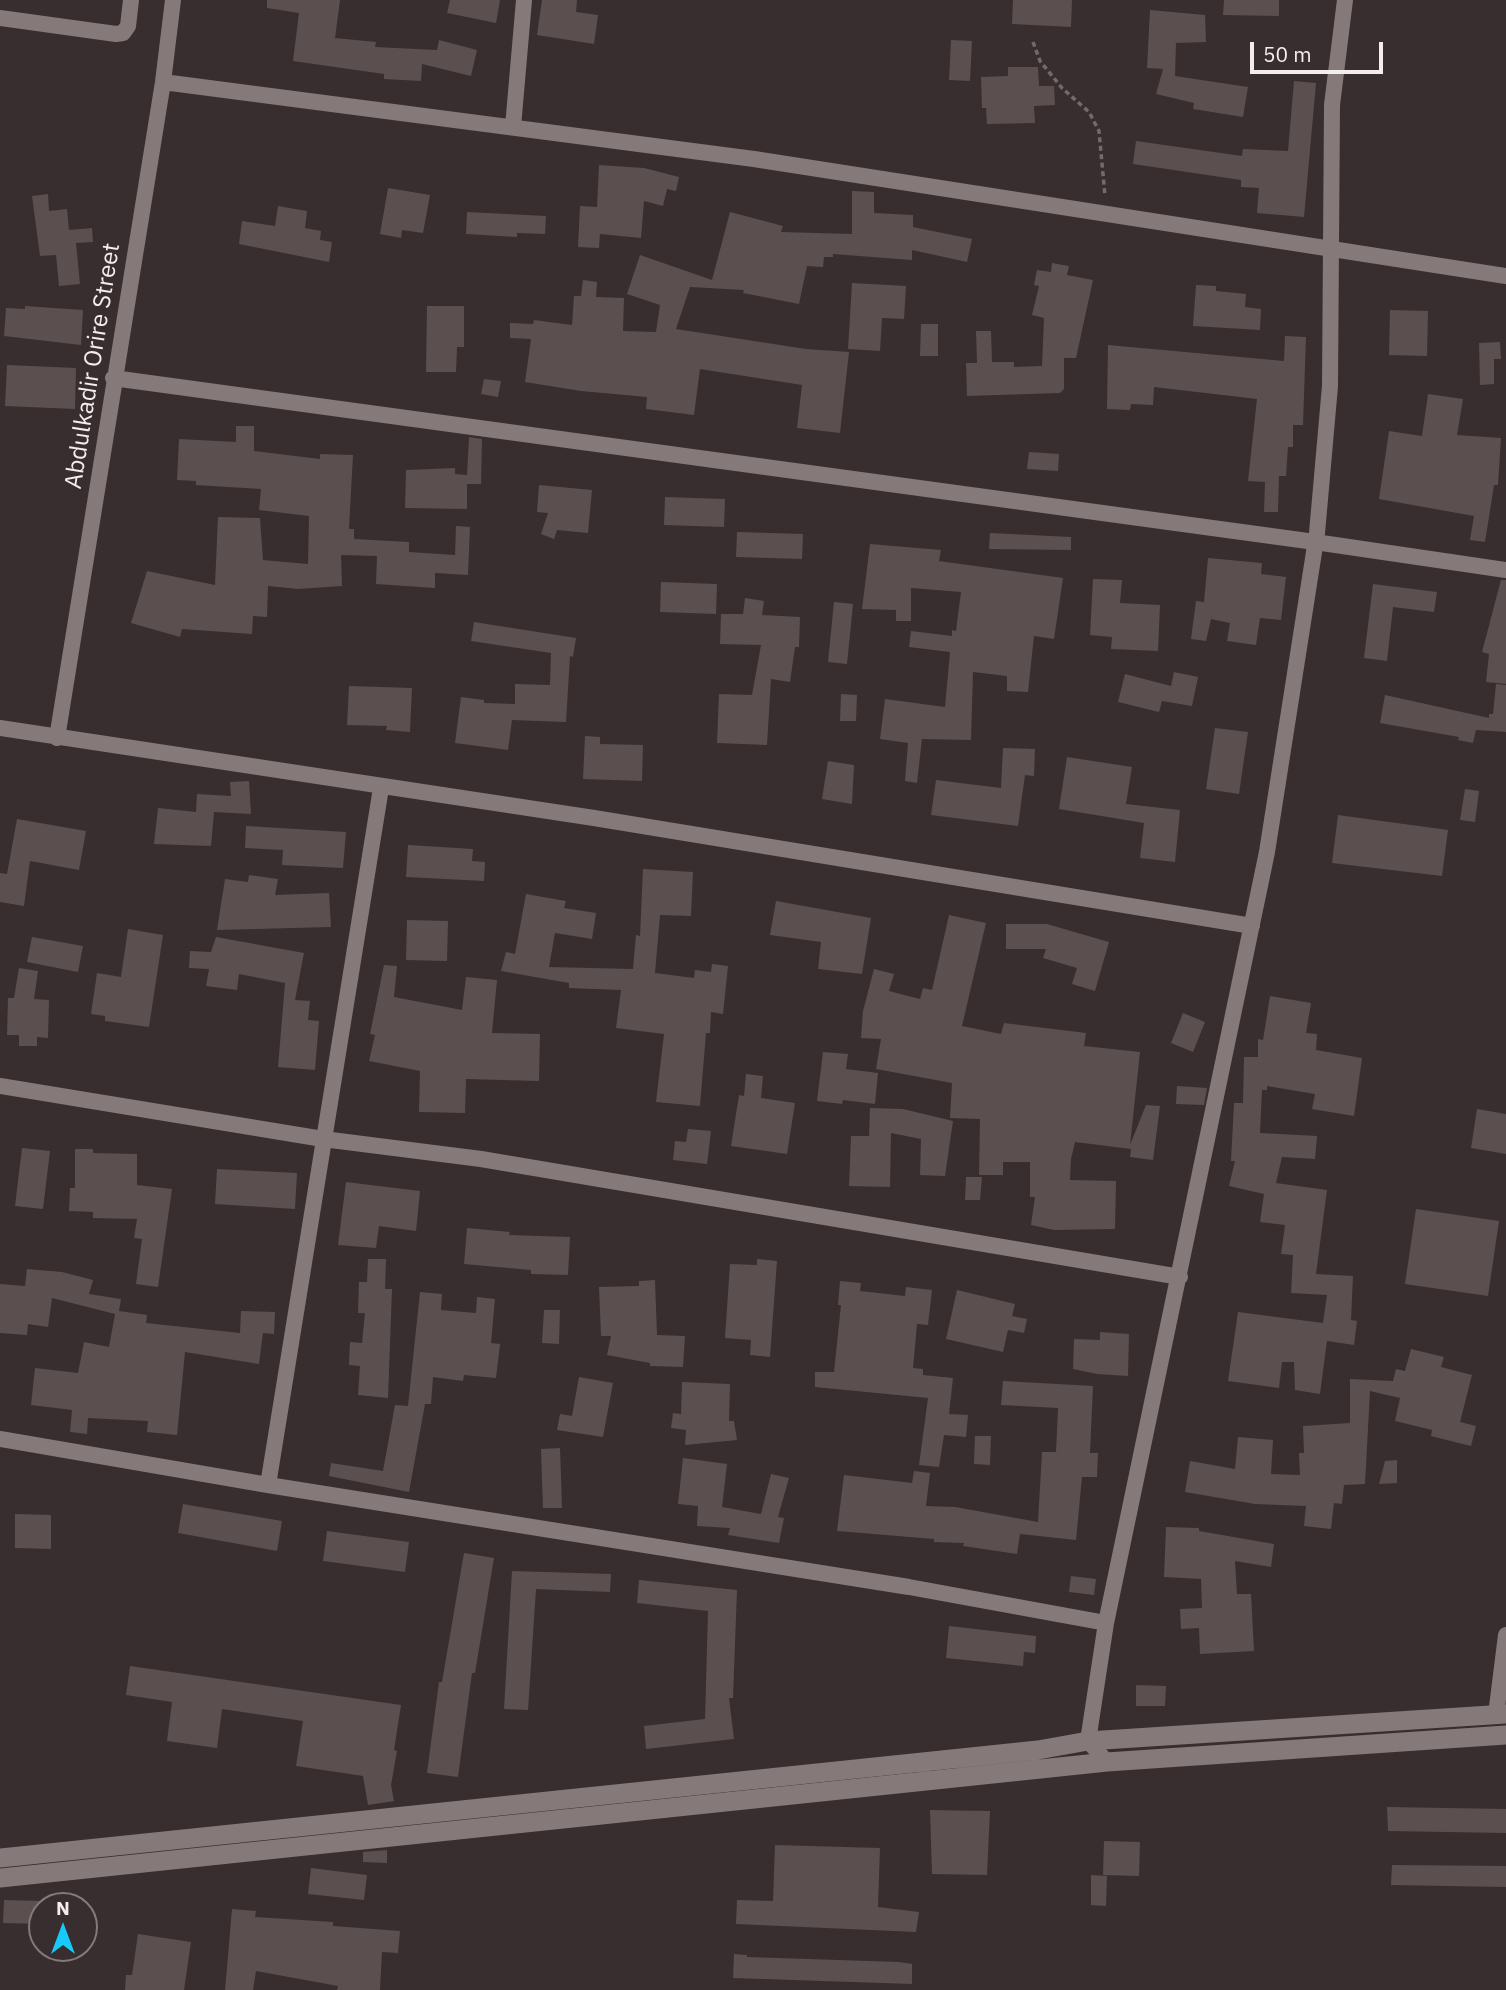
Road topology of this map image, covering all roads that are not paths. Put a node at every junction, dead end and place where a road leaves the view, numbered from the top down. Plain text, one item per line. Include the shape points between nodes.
1 (131, 0) edge
2 (173, 0) edge
3 (524, 0) edge
4 (1345, 0) edge
5 (0, 18) edge
6 (163, 82) junction
7 (513, 127) junction
8 (1332, 251) junction
9 (1506, 275) edge
10 (113, 378) junction
11 (1315, 542) junction
12 (1506, 570) edge
13 (0, 728) edge
14 (57, 738) junction
15 (381, 788) junction
16 (1252, 926) junction
17 (0, 1086) edge
18 (323, 1139) junction
19 (1180, 1278) junction
20 (0, 1439) edge
21 (268, 1485) junction
22 (1106, 1623) junction
23 (1506, 1635) edge
24 (1501, 1714) edge
25 (1506, 1735) edge
26 (1088, 1741) junction
27 (1107, 1762) junction
28 (0, 1858) edge
29 (0, 1878) edge

1 - 5 street via 124,33
2 - 6 street, Abdulkadir Orire Street
3 - 7 street
4 - 8 street via 1332,106
6 - 7 street
6 - 10 street, Abdulkadir Orire Street
7 - 8 street via 1107,212
8 - 9 street
8 - 11 street via 1330,386
10 - 11 street
10 - 14 street, Abdulkadir Orire Street
11 - 12 street
11 - 16 street
13 - 14 street
14 - 15 street
15 - 16 street via 594,818
15 - 18 street
16 - 19 street
17 - 18 street
18 - 19 street via 508,1163
18 - 21 street
19 - 22 street
20 - 21 street
21 - 22 street via 909,1587
22 - 26 street
23 - 24 street
24 - 26 street
25 - 27 street
26 - 27 street
26 - 28 street via 1038,1750
27 - 29 street

